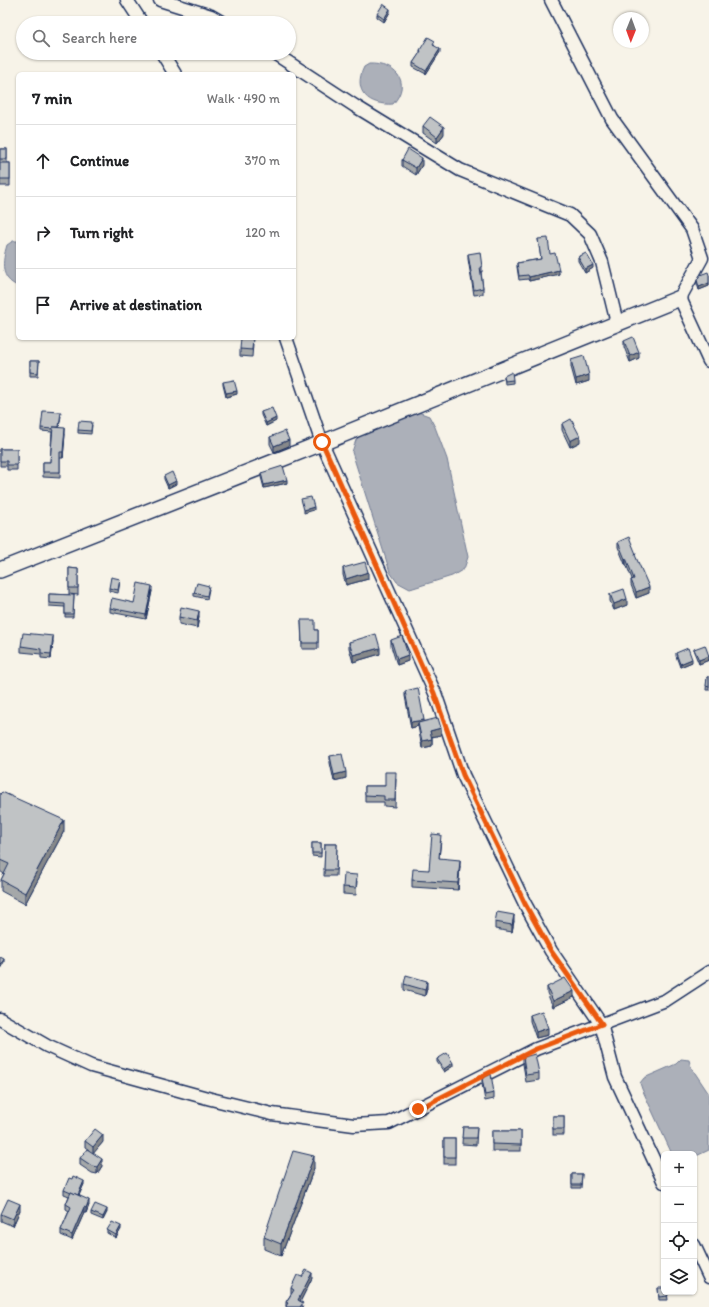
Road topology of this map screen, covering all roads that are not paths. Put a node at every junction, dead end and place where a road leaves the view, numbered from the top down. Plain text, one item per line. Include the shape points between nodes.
1 (128, 0) edge
2 (160, 0) edge
3 (551, 0) edge
4 (138, 16) edge
5 (211, 16) edge
6 (166, 60) edge
7 (285, 60) edge
8 (174, 72) edge
9 (680, 298) junction
10 (617, 323) junction
11 (287, 340) edge
12 (709, 361) edge
13 (322, 442) junction
14 (0, 570) edge
15 (709, 972) edge
16 (0, 1019) edge
17 (602, 1024) junction
18 (661, 1176) edge
19 (697, 1252) edge
20 (709, 1277) edge

1 - 4 street
2 - 5 street
3 - 9 street via 612,119 692,229 702,258
6 - 8 street
7 - 10 street via 460,170 570,215 590,234 602,262
9 - 10 street
9 - 12 street
10 - 13 street
11 - 13 street
13 - 14 street
13 - 17 street via 434,693 463,775 532,918 551,951
15 - 17 street via 666,1000
16 - 17 street via 47,1046 91,1066 272,1114 354,1125 389,1123 536,1049
17 - 18 street via 615,1077
19 - 20 street

